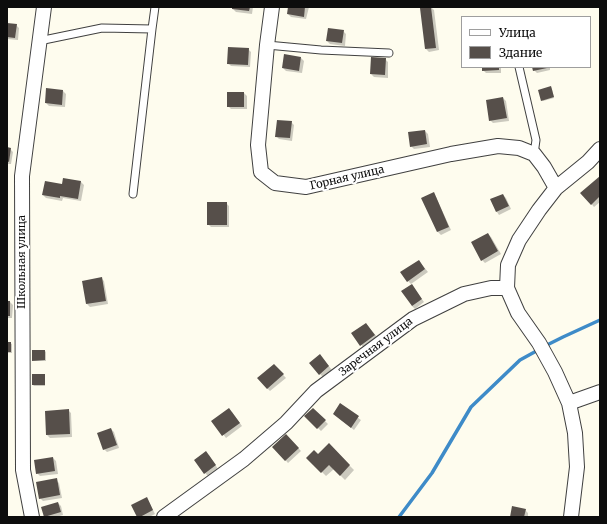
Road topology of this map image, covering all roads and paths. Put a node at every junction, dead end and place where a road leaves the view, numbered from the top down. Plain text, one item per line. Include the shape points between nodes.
1 (44, 7) edge
2 (155, 7) edge
3 (272, 7) edge
4 (152, 29) junction
5 (39, 41) junction
6 (267, 45) junction
7 (389, 53) dead end
8 (519, 68) edge
9 (600, 149) edge
10 (534, 154) junction
11 (556, 188) junction
12 (133, 194) dead end
13 (507, 288) junction
14 (600, 392) edge
15 (569, 403) junction
16 (32, 517) edge
17 (164, 517) edge
18 (571, 517) edge

1 - 5 street, Школьная улица
2 - 4 lane
3 - 6 street, Горная улица
4 - 5 lane via 102,28
4 - 12 lane
5 - 16 street, Школьная улица via 22,176 23,470
6 - 7 lane
6 - 10 street, Горная улица via 258,144 261,172 275,183 306,187 498,146 519,148
8 - 10 lane via 536,140
9 - 11 street
10 - 11 street
11 - 13 street via 519,240 508,265
13 - 15 street via 518,313 555,372
13 - 17 street, Заречная улица via 491,288 464,294 413,319 316,391 286,423 244,458
14 - 15 street
15 - 18 street via 577,467

